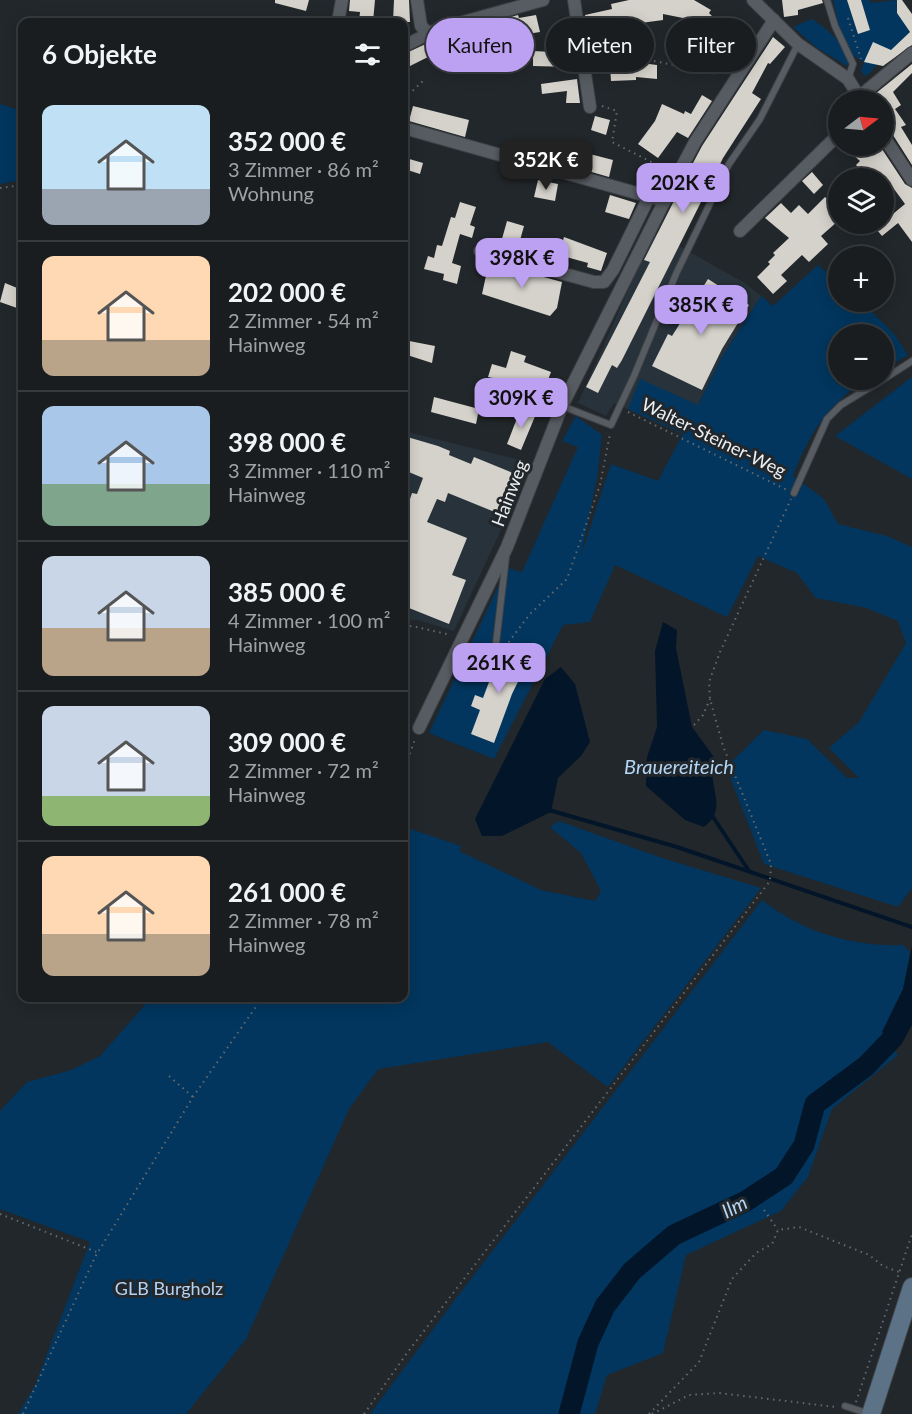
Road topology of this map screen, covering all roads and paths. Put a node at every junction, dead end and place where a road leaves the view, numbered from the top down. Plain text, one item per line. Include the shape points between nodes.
1 (342, 0) edge
2 (417, 0) edge
3 (574, 0) edge
4 (827, 0) edge
5 (534, 1) edge
6 (761, 2) edge
7 (339, 18) edge
8 (480, 18) edge
9 (577, 18) edge
10 (848, 18) dead end
11 (774, 20) junction
12 (426, 31) edge
13 (426, 35) edge
14 (408, 44) edge
15 (798, 44) junction
16 (756, 48) edge
17 (912, 53) edge
18 (585, 72) edge
19 (702, 72) edge
20 (722, 72) edge
21 (741, 72) edge
22 (851, 74) junction
23 (424, 80) dead end
24 (857, 90) edge
25 (870, 90) edge
26 (408, 95) edge
27 (590, 104) joint
28 (408, 129) edge
29 (828, 145) edge
30 (894, 152) edge
31 (677, 176) junction
32 (912, 180) edge
33 (18, 186) edge
34 (0, 188) edge
35 (649, 197) junction
36 (665, 201) junction
37 (740, 231) dead end
38 (480, 251) dead end
39 (912, 361) edge
40 (894, 372) edge
41 (865, 390) edge
42 (562, 405) junction
43 (620, 408) junction
44 (611, 425) junction
45 (794, 493) junction
46 (507, 547) junction
47 (408, 626) edge
48 (462, 637) junction
49 (494, 661) joint
50 (710, 699) junction
51 (694, 725) dead end
52 (419, 728) joint
53 (408, 760) edge
54 (259, 1002) edge
55 (169, 1076) dead end
56 (193, 1097) junction
57 (764, 1210) dead end
58 (0, 1214) edge
59 (778, 1230) junction
60 (912, 1234) edge
61 (99, 1253) junction
62 (899, 1272) junction
63 (912, 1287) edge
64 (845, 1406) dead end
65 (865, 1412) edge
66 (23, 1414) edge
67 (364, 1414) edge
68 (651, 1414) edge

1 - 7 street
2 - 12 street via 421,26
3 - 9 street
4 - 22 lane
5 - 8 street
6 - 11 street
10 - 22 path via 861,56
11 - 15 street
11 - 16 street, Hainweg
13 - 14 street
15 - 22 street
15 - 43 lane via 760,119 729,164 680,264
17 - 25 street
18 - 27 street
19 - 20 path
21 - 31 street, Hainweg
22 - 24 street
23 - 26 path
27 - 31 path via 617,111 612,142
28 - 35 street
29 - 37 street
30 - 32 street
31 - 36 street, Hainweg
33 - 34 path
35 - 36 street
35 - 38 street via 604,282
36 - 42 street, Hainweg
39 - 40 lane
41 - 45 lane via 827,419
42 - 44 lane
42 - 46 street, Hainweg
43 - 44 lane, Walter-Steiner-Weg
43 - 45 path, Walter-Steiner-Weg
44 - 49 path via 600,485 567,579 530,614
45 - 50 path via 720,652 709,682
46 - 48 street, Hainweg
46 - 49 lane
47 - 48 path
48 - 52 street, Hainweg
50 - 51 path
50 - 67 path via 723,746 767,854 770,881
52 - 53 path
54 - 56 path
55 - 56 path
56 - 61 path
57 - 59 path
58 - 61 path
59 - 62 path via 799,1227
59 - 68 path via 772,1244 756,1253 732,1279 699,1362
60 - 62 path
61 - 66 path
62 - 65 path
63 - 65 street
64 - 65 lane
65 - 68 path via 719,1393 688,1395

